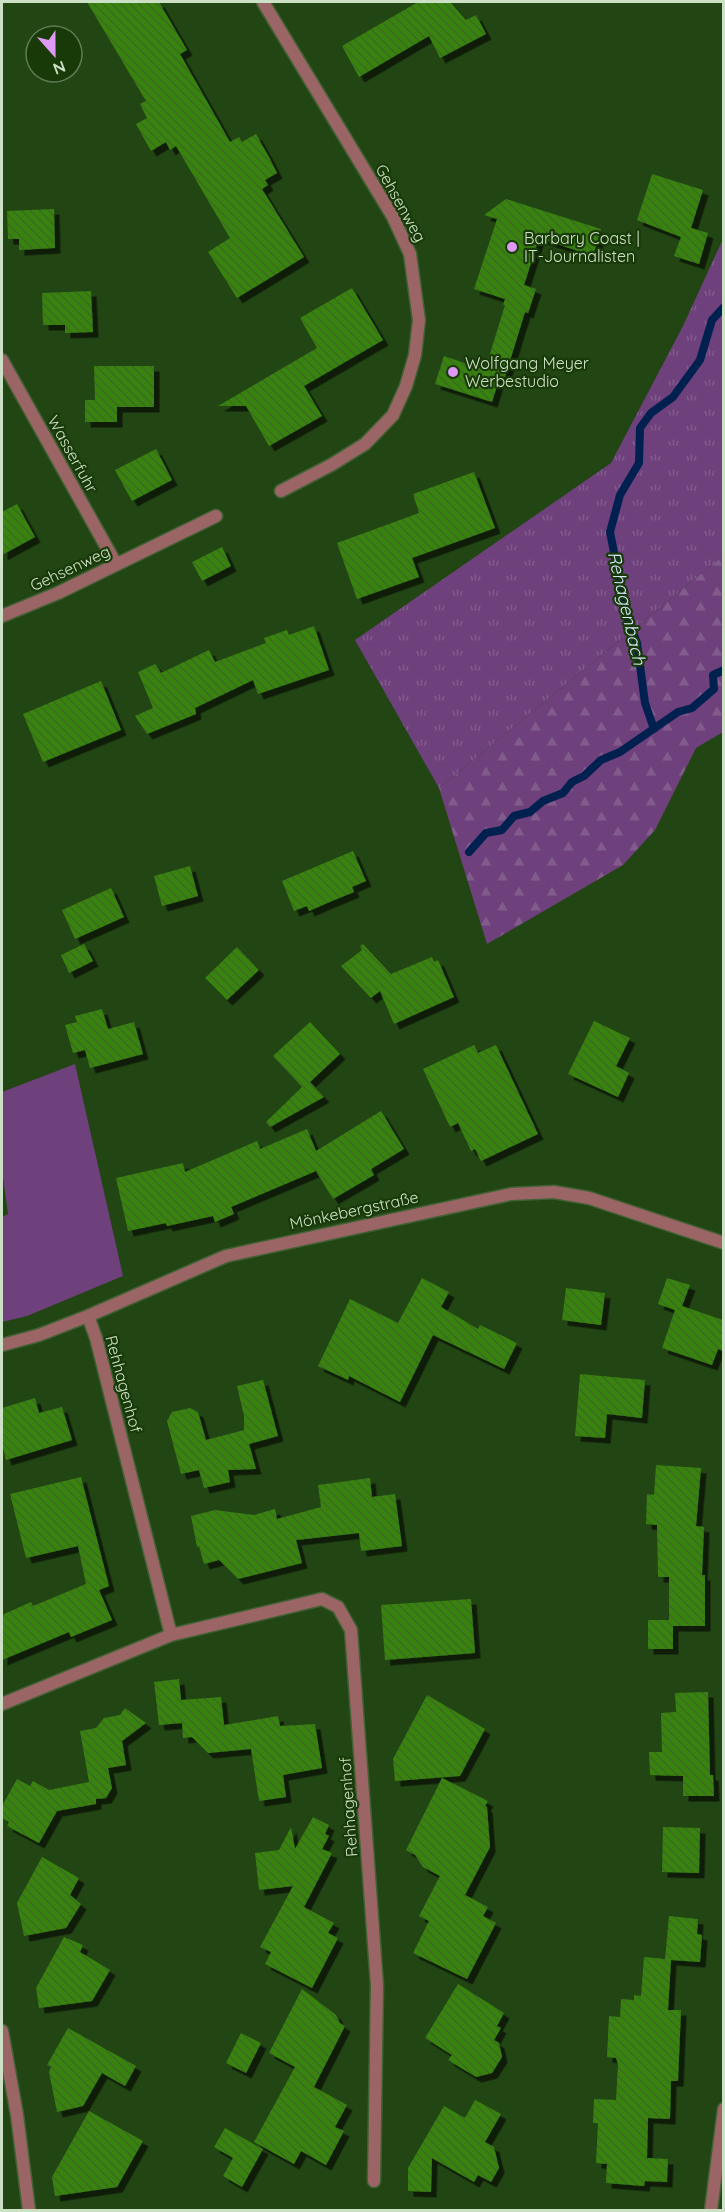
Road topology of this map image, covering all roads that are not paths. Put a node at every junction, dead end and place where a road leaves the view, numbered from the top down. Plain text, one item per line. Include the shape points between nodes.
1 (263, 2) edge
2 (2, 360) edge
3 (281, 491) dead end
4 (216, 516) dead end
5 (116, 564) junction
6 (2, 616) edge
7 (723, 1243) edge
8 (88, 1316) junction
9 (2, 1345) edge
10 (171, 1635) junction
11 (2, 1704) edge
12 (2, 2031) edge
13 (723, 2109) edge
14 (374, 2181) dead end
15 (29, 2211) edge
16 (711, 2211) edge

1 - 3 street, Gehsenweg via 393,217 410,254 419,320 415,355 393,415 365,444
2 - 5 street, Wasserfuhr
4 - 5 street, Gehsenweg
5 - 6 street, Gehsenweg
7 - 8 street, Mönkebergstraße via 589,1197 554,1192 511,1194 226,1256
8 - 9 street, Mönkebergstraße
8 - 10 street, Rehhagenhof
10 - 11 street, Rehhagenhof
10 - 14 street, Rehhagenhof via 322,1599 338,1607 351,1630 377,1985
12 - 15 street
13 - 16 street

